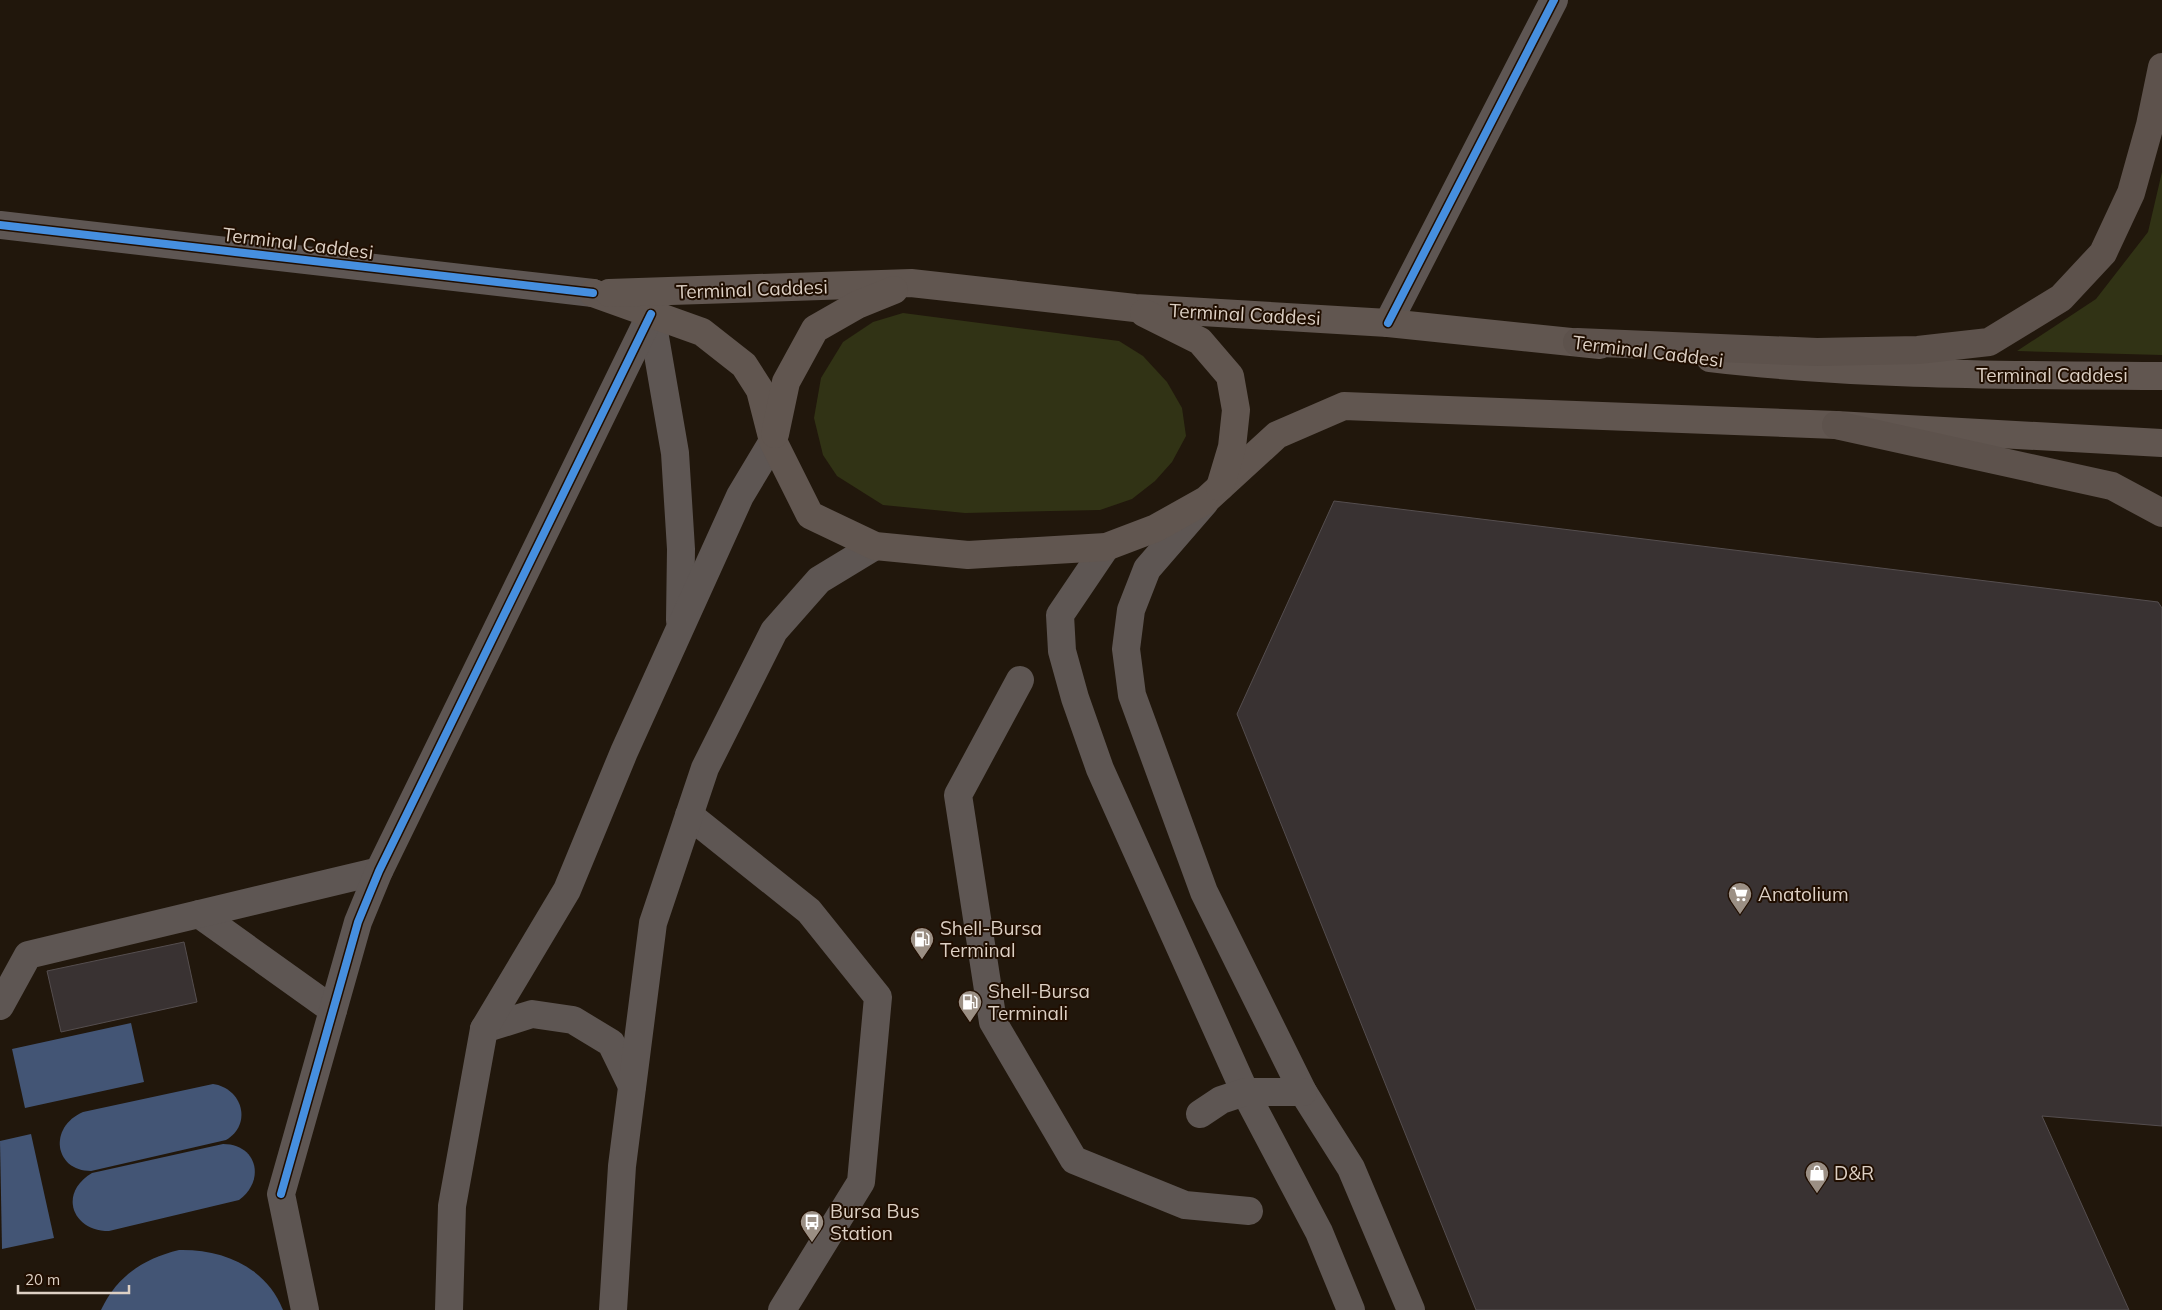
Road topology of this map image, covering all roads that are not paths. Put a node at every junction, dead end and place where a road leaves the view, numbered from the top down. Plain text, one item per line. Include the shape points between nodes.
1 (1554, 0) edge
2 (2162, 67) edge
3 (0, 225) edge
4 (911, 283) junction
5 (593, 294) junction
6 (1134, 308) junction
7 (651, 314) junction
8 (1388, 322) junction
9 (1577, 342) junction
10 (2162, 376) edge
11 (1836, 425) junction
12 (773, 440) junction
13 (2162, 443) edge
14 (1213, 494) junction
15 (2162, 513) edge
16 (875, 546) junction
17 (1106, 547) junction
18 (680, 631) junction
19 (1020, 680) dead end
20 (689, 815) junction
21 (379, 870) junction
22 (199, 914) junction
23 (0, 1006) edge
24 (333, 1010) junction
25 (484, 1029) junction
26 (632, 1086) junction
27 (1245, 1092) junction
28 (1303, 1092) junction
29 (1200, 1114) dead end
30 (1249, 1211) dead end
31 (305, 1310) edge
32 (449, 1310) edge
33 (613, 1310) edge
34 (782, 1310) edge
35 (1351, 1310) edge
36 (1412, 1310) edge

1 - 8 street
2 - 9 highway via 2131,193 2103,253 2061,298 1989,342 1918,350 1826,352
3 - 5 street, Terminal Caddesi
4 - 5 main road, Terminal Caddesi
4 - 6 main road, Terminal Caddesi
4 - 12 main road, Terminal Caddesi via 857,305 815,329 786,382
5 - 7 main road, Terminal Caddesi
6 - 8 main road, Terminal Caddesi
6 - 14 main road, Terminal Caddesi via 1200,341 1230,376 1236,410 1232,447
7 - 12 main road, Terminal Caddesi via 702,332 744,365 760,390
7 - 18 street via 675,453 681,549
7 - 21 street
8 - 9 main road, Terminal Caddesi
9 - 10 main road, Terminal Caddesi via 1766,365 1976,375
11 - 13 main road, Terminal Caddesi
11 - 14 main road, Terminal Caddesi via 1344,406 1278,435
11 - 15 highway via 2112,486
12 - 16 main road, Terminal Caddesi via 810,515
12 - 18 street via 740,496
14 - 17 main road, Terminal Caddesi via 1156,528
14 - 28 street via 1147,569 1131,610 1126,649 1132,695 1204,892
16 - 17 main road, Terminal Caddesi via 968,555
16 - 20 street via 819,580 774,631 705,768
17 - 27 street via 1060,615 1062,651 1100,769
18 - 25 street via 624,752 567,890
19 - 30 street via 958,795 994,1022 1074,1160 1185,1205
20 - 26 street via 653,923
20 - 34 street via 809,911 878,997 862,1182
21 - 22 street
21 - 24 street via 358,922
22 - 23 street via 28,955
22 - 24 street
24 - 31 street via 281,1194
25 - 26 street via 532,1014 573,1020 611,1043
25 - 32 street via 452,1206
26 - 33 street via 622,1166
27 - 28 street
27 - 29 street via 1221,1100
27 - 35 street via 1319,1232
28 - 36 street via 1351,1168

